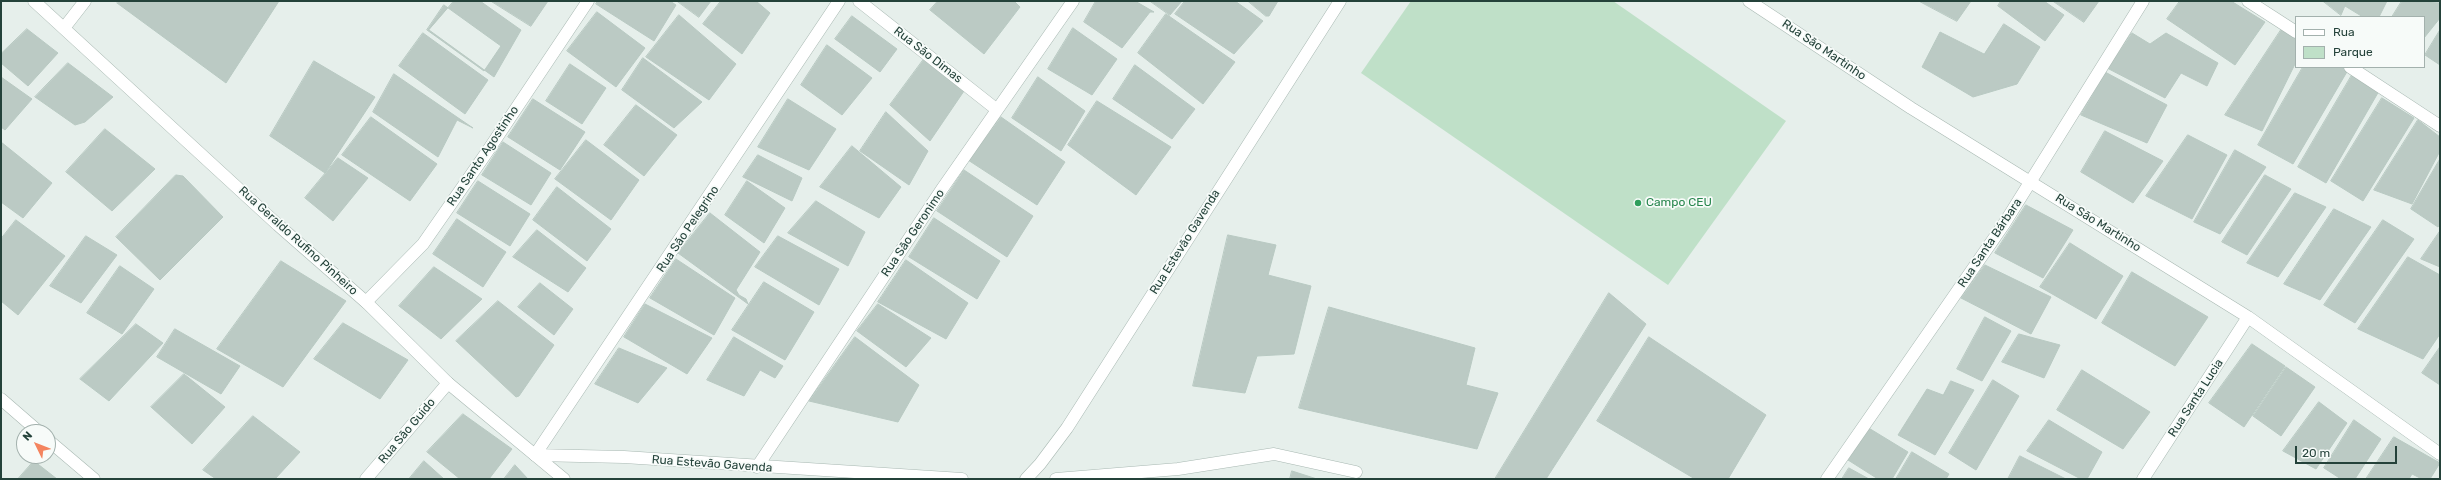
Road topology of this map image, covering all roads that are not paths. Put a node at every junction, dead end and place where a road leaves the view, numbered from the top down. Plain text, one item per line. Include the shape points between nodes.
1 (34, 1) edge
2 (85, 1) edge
3 (588, 1) edge
4 (839, 1) edge
5 (859, 1) edge
6 (1073, 1) edge
7 (1340, 1) edge
8 (1750, 1) edge
9 (2143, 1) edge
10 (2248, 1) edge
11 (64, 28) junction
12 (2295, 31) edge
13 (2352, 68) edge
14 (996, 109) junction
15 (2440, 126) edge
16 (2031, 182) junction
17 (366, 302) junction
18 (2248, 317) junction
19 (448, 383) junction
20 (1, 399) edge
21 (30, 424) edge
22 (56, 447) edge
23 (2440, 454) edge
24 (535, 455) junction
25 (757, 467) junction
26 (1356, 472) dead end
27 (94, 479) edge
28 (366, 479) edge
29 (564, 479) edge
30 (962, 479) edge
31 (1026, 479) edge
32 (1056, 479) edge
33 (1827, 479) edge
34 (2143, 479) edge

1 - 11 street, Rua Geraldo Rufino Pinheiro
2 - 11 street
3 - 17 street, Rua Santo Agostinho via 423,244
4 - 24 street, Rua São Pelegrino
5 - 14 street, Rua São Dimas
6 - 14 street, Rua São Geronimo
7 - 31 street, Rua Estevão Gavenda via 1067,428
8 - 16 street, Rua São Martinho via 1911,108
9 - 16 street, Rua Santa Bárbara
10 - 12 street
11 - 17 street, Rua Geraldo Rufino Pinheiro via 278,225
13 - 15 street
14 - 25 street, Rua São Geronimo
16 - 18 street, Rua São Martinho
16 - 33 street, Rua Santa Bárbara
17 - 19 street, Rua Geraldo Rufino Pinheiro
18 - 23 street, Rua São Martinho
18 - 34 street, Rua Santa Lucia
19 - 24 street, Rua Geraldo Rufino Pinheiro
19 - 28 street, Rua São Guido
20 - 21 street
22 - 27 street
24 - 25 street, Rua Estevão Gavenda via 624,457
24 - 29 street, Rua Geraldo Rufino Pinheiro
25 - 30 street, Rua Estevão Gavenda
26 - 32 street via 1274,454 1178,470

